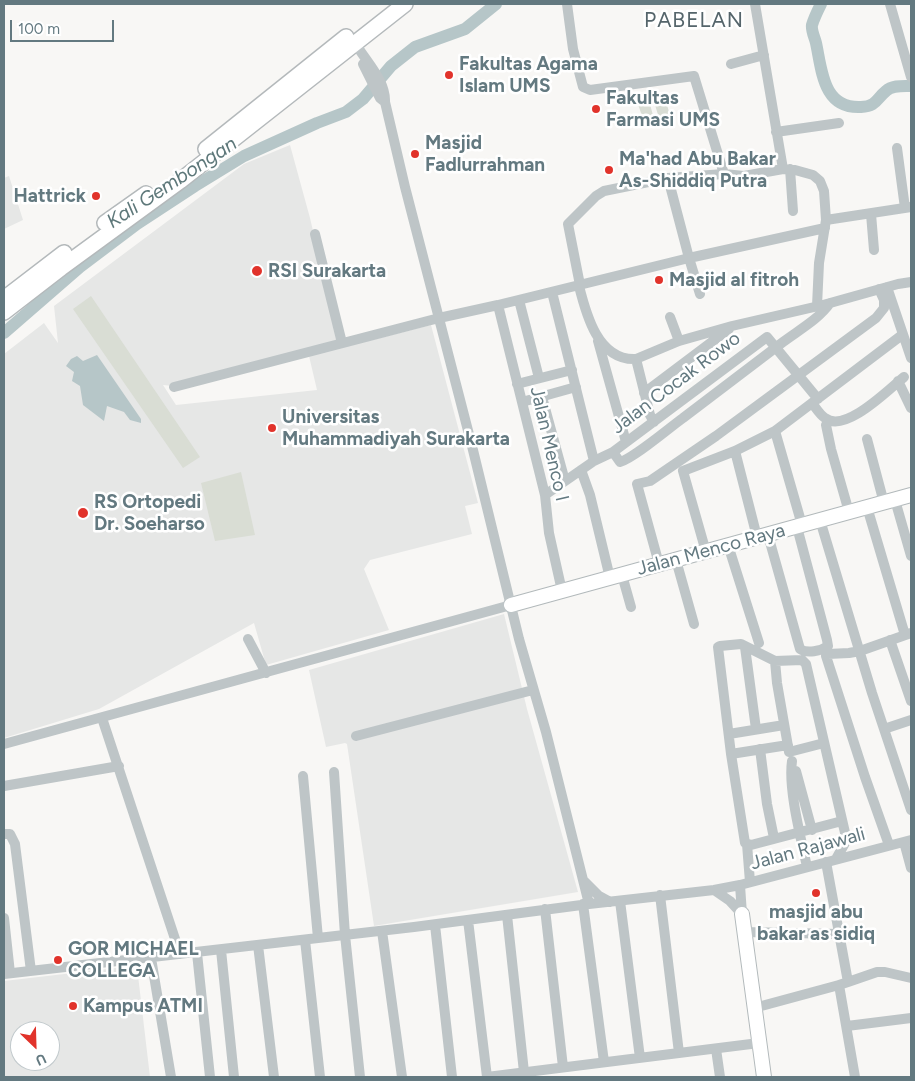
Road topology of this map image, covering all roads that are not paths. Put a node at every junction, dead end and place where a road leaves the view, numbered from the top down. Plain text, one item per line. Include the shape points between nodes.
1 (388, 4) edge
2 (405, 4) edge
3 (567, 4) edge
4 (755, 4) edge
5 (890, 4) edge
6 (355, 44) junction
7 (764, 55) junction
8 (731, 64) dead end
9 (911, 77) edge
10 (839, 122) dead end
11 (776, 132) junction
12 (897, 148) dead end
13 (786, 169) junction
14 (724, 174) junction
15 (668, 178) junction
16 (908, 208) edge
17 (793, 211) dead end
18 (871, 214) junction
19 (826, 224) junction
20 (315, 234) dead end
21 (874, 250) dead end
22 (689, 258) junction
23 (911, 282) edge
24 (579, 286) junction
25 (883, 288) junction
26 (552, 292) junction
27 (700, 294) dead end
28 (4, 299) edge
29 (519, 300) junction
30 (830, 303) junction
31 (498, 305) junction
32 (817, 306) junction
33 (4, 312) edge
34 (670, 317) dead end
35 (439, 318) junction
36 (734, 325) junction
37 (596, 335) junction
38 (902, 335) junction
39 (679, 341) junction
40 (342, 343) junction
41 (776, 348) junction
42 (911, 358) edge
43 (636, 359) junction
44 (572, 370) junction
45 (798, 375) junction
46 (539, 378) junction
47 (706, 383) junction
48 (517, 384) junction
49 (576, 387) junction
50 (174, 388) dead end
51 (644, 393) junction
52 (714, 394) junction
53 (542, 397) junction
54 (815, 401) junction
55 (522, 402) junction
56 (911, 408) edge
57 (654, 422) junction
58 (826, 425) dead end
59 (775, 431) junction
60 (867, 439) dead end
61 (626, 442) junction
62 (735, 451) junction
63 (615, 455) junction
64 (594, 461) junction
65 (581, 470) junction
66 (565, 481) junction
67 (546, 495) junction
68 (911, 495) edge
69 (890, 501) junction
70 (867, 507) junction
71 (849, 512) junction
72 (820, 520) junction
73 (799, 526) junction
74 (763, 536) junction
75 (728, 545) junction
76 (706, 552) junction
77 (911, 556) edge
78 (676, 560) junction
79 (659, 564) junction
80 (616, 576) junction
81 (562, 591) junction
82 (511, 605) junction
83 (631, 607) dead end
84 (694, 624) dead end
85 (908, 634) edge
86 (248, 639) dead end
87 (890, 640) junction
88 (759, 643) dead end
89 (744, 647) junction
90 (860, 651) junction
91 (775, 661) junction
92 (266, 673) junction
93 (534, 690) junction
94 (911, 701) edge
95 (102, 718) junction
96 (911, 720) edge
97 (784, 725) junction
98 (756, 729) junction
99 (884, 729) junction
100 (729, 734) junction
101 (356, 736) dead end
102 (824, 743) junction
103 (4, 744) edge
104 (760, 749) junction
105 (790, 753) junction
106 (731, 754) junction
107 (119, 766) junction
108 (334, 772) dead end
109 (303, 776) dead end
110 (4, 786) edge
111 (911, 810) edge
112 (842, 821) junction
113 (812, 830) junction
114 (800, 833) junction
115 (4, 834) edge
116 (774, 838) junction
117 (908, 841) edge
118 (747, 844) junction
119 (889, 845) junction
120 (831, 861) junction
121 (807, 867) junction
122 (911, 868) edge
123 (583, 881) junction
124 (745, 884) junction
125 (714, 890) junction
126 (660, 895) junction
127 (615, 901) junction
128 (586, 904) junction
129 (544, 909) junction
130 (742, 914) junction
131 (507, 915) junction
132 (4, 918) edge
133 (468, 920) junction
134 (435, 925) junction
135 (382, 931) junction
136 (743, 932) junction
137 (839, 934) junction
138 (345, 936) junction
139 (318, 938) junction
140 (305, 940) junction
141 (258, 945) junction
142 (221, 950) junction
143 (197, 953) junction
144 (180, 954) junction
145 (151, 958) junction
146 (31, 971) junction
147 (7, 974) edge
148 (911, 978) edge
149 (844, 983) junction
150 (754, 1008) junction
151 (911, 1018) edge
152 (847, 1026) junction
153 (759, 1044) junction
154 (716, 1049) junction
155 (679, 1053) junction
156 (640, 1058) junction
157 (604, 1062) junction
158 (563, 1067) junction
159 (524, 1072) junction
160 (171, 1077) edge
161 (210, 1077) edge
162 (234, 1077) edge
163 (274, 1077) edge
164 (320, 1077) edge
165 (360, 1077) edge
166 (402, 1077) edge
167 (452, 1077) edge
168 (487, 1077) edge
169 (720, 1077) edge
170 (764, 1077) edge
171 (855, 1077) edge

1 - 6 highway
2 - 6 highway
3 - 14 street via 582,87 590,90 694,76
4 - 7 street
5 - 9 street
6 - 28 highway
6 - 33 highway via 196,170
6 - 35 street via 364,67 378,87
7 - 8 street
7 - 11 street
10 - 11 street
11 - 13 street
12 - 16 street
13 - 14 street via 744,176
13 - 17 street
13 - 19 street via 810,174 820,181 824,191
14 - 15 street
15 - 22 street
15 - 24 street via 608,190 596,196 570,220 568,228
16 - 18 street
18 - 19 street
18 - 21 street
19 - 22 street
19 - 32 street via 818,270
20 - 40 street
22 - 24 street
22 - 27 street
23 - 25 street
24 - 26 street
24 - 37 street
25 - 30 street
25 - 38 street
25 - 45 street via 882,312
26 - 29 street
26 - 44 street
29 - 31 street
29 - 46 street
30 - 32 street
30 - 41 street via 820,315
31 - 35 street
31 - 48 street, Jalan Menco I
32 - 36 street
34 - 39 street
35 - 40 street
35 - 82 street
36 - 39 street
36 - 51 street
37 - 43 street via 615,354
37 - 61 street
38 - 42 street
38 - 54 street
39 - 43 street
40 - 50 street
41 - 45 street
41 - 47 street, Jalan Cocak Rowo via 767,336
41 - 52 street
43 - 51 street
44 - 46 street
44 - 49 street
45 - 54 street
45 - 79 street via 650,481 637,484
46 - 48 street
47 - 52 street
47 - 57 street, Jalan Cocak Rowo
48 - 55 street, Jalan Menco I
49 - 53 street
49 - 64 street
51 - 57 street
52 - 63 street via 622,462
53 - 55 street
53 - 66 street
54 - 56 street via 825,419 850,418 901,379
54 - 59 street
55 - 67 street, Jalan Menco I
57 - 61 street, Jalan Cocak Rowo
58 - 71 street
59 - 62 street
59 - 73 street
60 - 69 street
61 - 63 street, Jalan Cocak Rowo
62 - 74 street
62 - 76 street via 683,471
63 - 64 street
64 - 65 street
65 - 66 street
65 - 80 street
66 - 67 street
67 - 81 street, Jalan Menco I via 549,533
68 - 69 main road, Jalan Menco Raya
69 - 70 main road, Jalan Menco Raya
69 - 77 street
70 - 71 main road, Jalan Menco Raya
70 - 85 street
71 - 72 main road, Jalan Menco Raya
72 - 73 main road, Jalan Menco Raya
72 - 90 street
73 - 74 main road, Jalan Menco Raya
73 - 74 street via 827,640 826,648 807,652 800,649
74 - 75 main road, Jalan Menco Raya
75 - 76 main road, Jalan Menco Raya
75 - 88 street
76 - 78 main road, Jalan Menco Raya
78 - 79 main road, Jalan Menco Raya
78 - 84 street
79 - 80 main road, Jalan Menco Raya
80 - 81 main road, Jalan Menco Raya
80 - 83 street
81 - 82 main road, Jalan Menco Raya
82 - 92 street
82 - 93 street
85 - 87 street
86 - 92 street
87 - 90 street
87 - 94 street
89 - 91 street
89 - 98 street
89 - 100 street via 740,644 718,648
90 - 99 street
90 - 119 street via 826,656
91 - 97 street
91 - 102 street via 804,661
92 - 95 street
93 - 101 street
93 - 123 street
95 - 103 street
95 - 107 street
96 - 99 street
97 - 98 street
97 - 105 street
98 - 100 street
99 - 111 street
100 - 106 street
102 - 105 street
102 - 112 street
104 - 105 street
104 - 106 street
104 - 116 street
105 - 113 street
105 - 114 street
106 - 118 street
107 - 110 street
107 - 144 street
108 - 138 street
109 - 139 street
112 - 113 street
112 - 120 street via 846,840
113 - 114 street
114 - 116 street
114 - 121 street
115 - 146 street via 10,834 15,844
116 - 118 street
117 - 119 street, Jalan Rajawali
117 - 122 street
118 - 124 street
119 - 120 street, Jalan Rajawali
120 - 121 street, Jalan Rajawali
120 - 137 street
121 - 124 street, Jalan Rajawali
123 - 127 street via 599,896
123 - 128 street
124 - 125 street, Jalan Rajawali
124 - 130 street
125 - 126 street, Jalan Rajawali
125 - 130 street
126 - 127 street, Jalan Rajawali
126 - 155 street
127 - 128 street, Jalan Rajawali
127 - 156 street
128 - 129 street, Jalan Rajawali
128 - 157 street
129 - 131 street, Jalan Rajawali
129 - 158 street
130 - 136 main road
131 - 133 street, Jalan Rajawali
131 - 159 street
132 - 147 street
133 - 134 street, Jalan Rajawali
133 - 168 street
134 - 135 street, Jalan Rajawali
134 - 167 street
135 - 138 street, Jalan Rajawali
135 - 166 street
136 - 137 street
136 - 150 main road
137 - 149 street
138 - 139 street, Jalan Rajawali
138 - 165 street
139 - 140 street, Jalan Rajawali
140 - 141 street, Jalan Rajawali
140 - 164 street
141 - 142 street, Jalan Rajawali
141 - 163 street
142 - 143 street, Jalan Rajawali
142 - 162 street
143 - 144 street, Jalan Rajawali
143 - 161 street
144 - 145 street, Jalan Rajawali
145 - 146 street, Jalan Rajawali
145 - 160 street
146 - 147 street, Jalan Rajawali
148 - 149 street via 877,972
149 - 150 street
149 - 152 street
150 - 153 main road
151 - 152 street
152 - 171 street
153 - 154 street
153 - 170 main road
154 - 155 street
154 - 169 street
155 - 156 street
156 - 157 street
157 - 158 street
158 - 159 street
159 - 168 street

